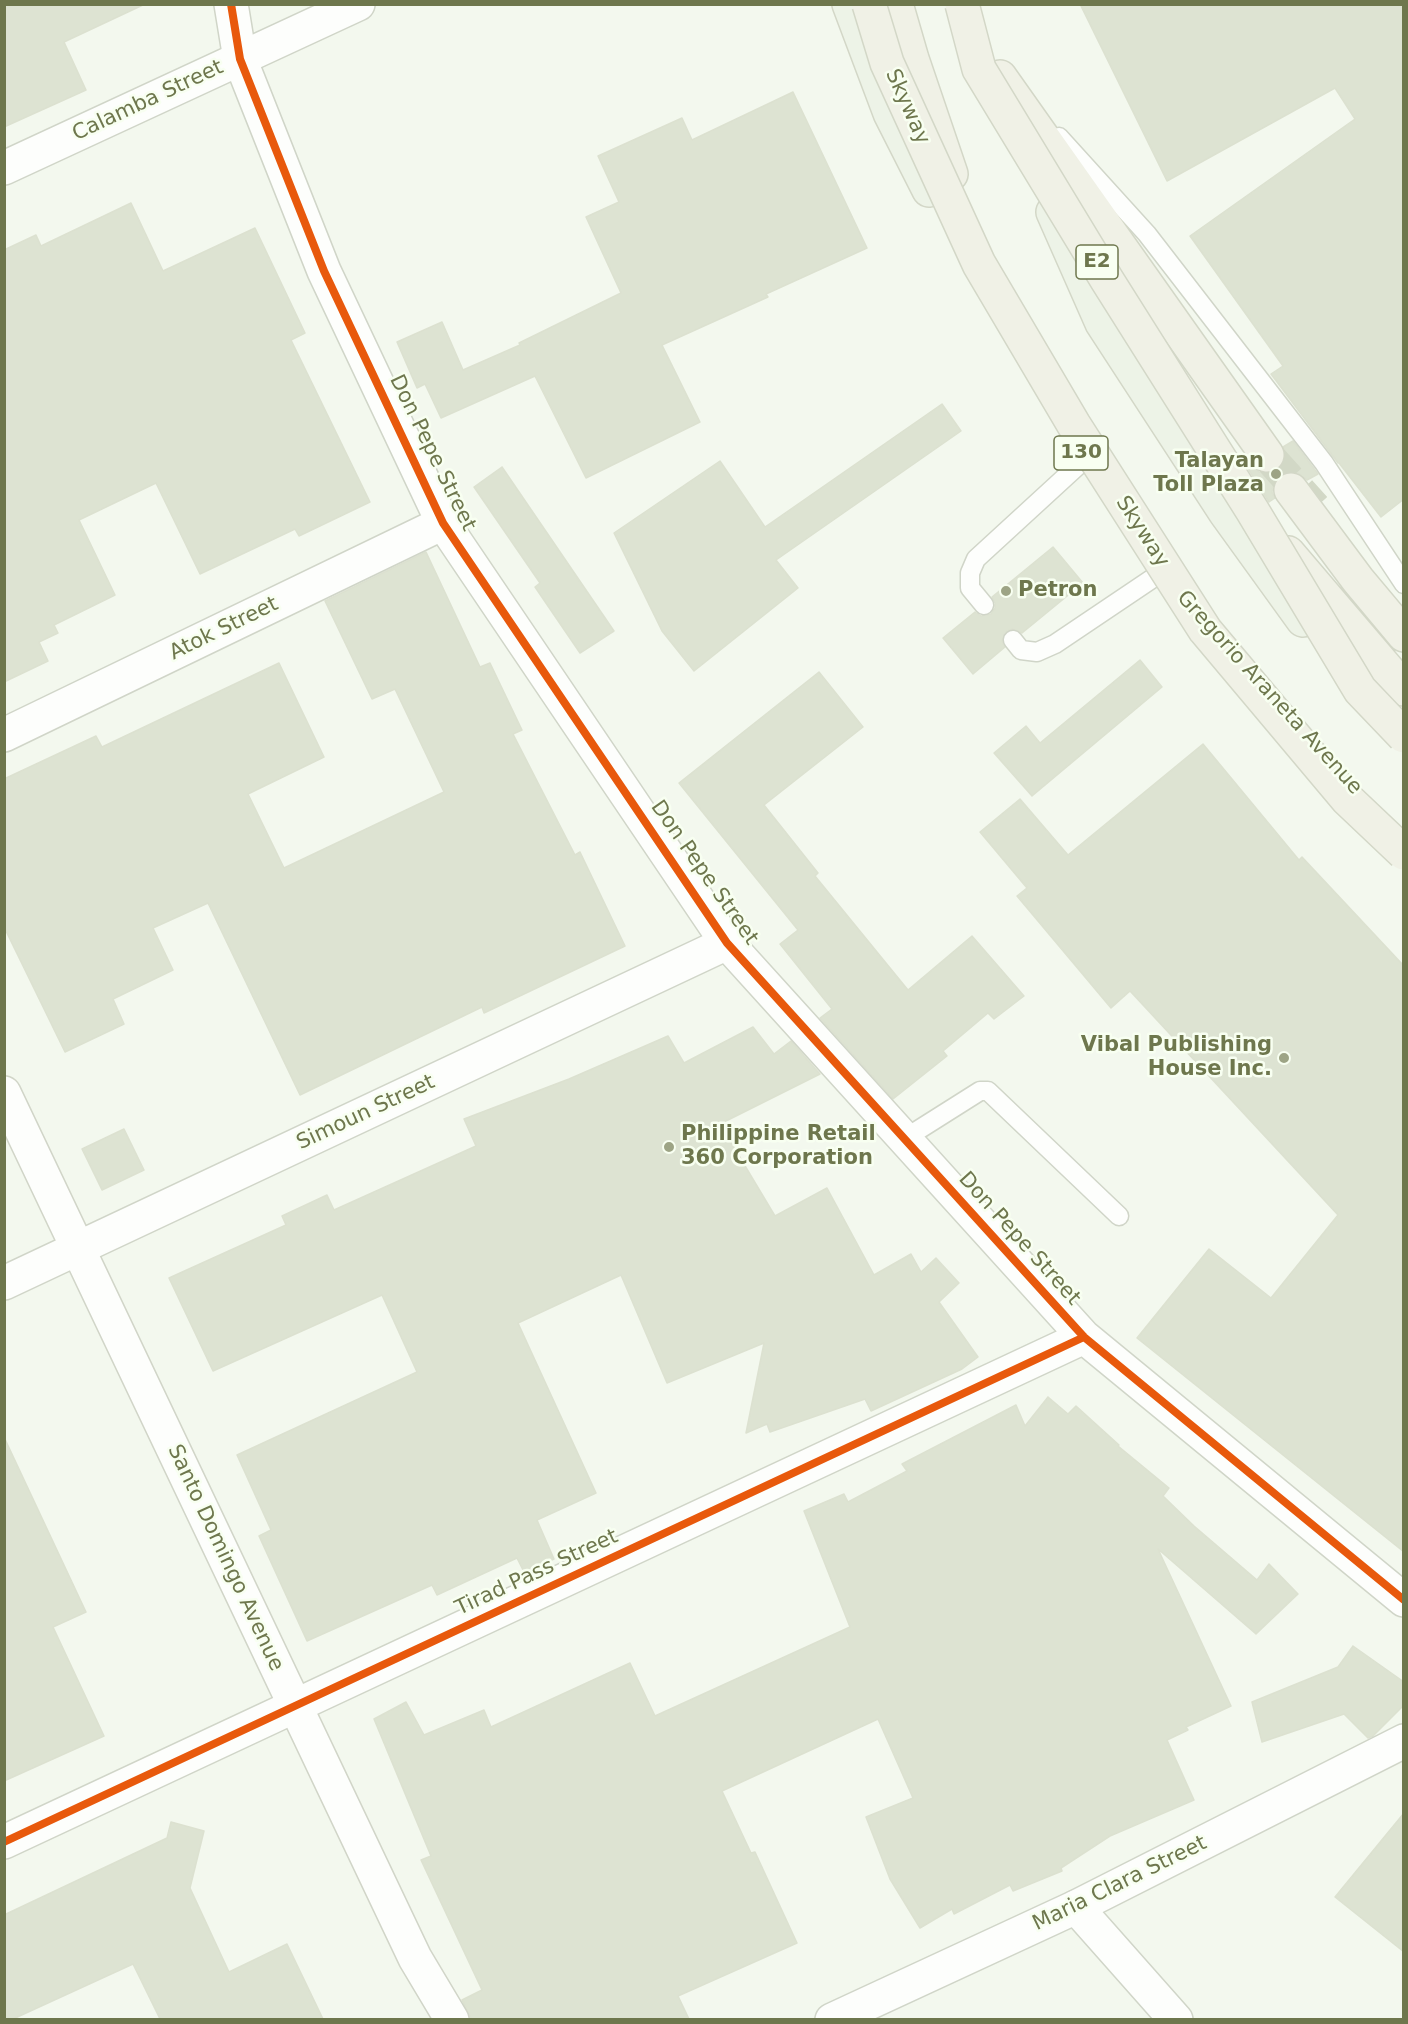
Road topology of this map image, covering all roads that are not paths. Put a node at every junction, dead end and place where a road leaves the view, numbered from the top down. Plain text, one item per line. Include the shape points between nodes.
1 (231, 4) edge
2 (358, 4) edge
3 (849, 4) edge
4 (869, 4) edge
5 (896, 4) edge
6 (962, 4) edge
7 (971, 4) edge
8 (983, 54) junction
9 (240, 59) junction
10 (4, 168) edge
11 (1005, 335) junction
12 (1267, 455) tunnel mouth
13 (1085, 459) junction
14 (1291, 490) tunnel mouth
15 (1252, 510) junction
16 (443, 523) junction
17 (1162, 572) junction
18 (1404, 584) edge
19 (984, 605) dead end
20 (1404, 635) edge
21 (1013, 640) dead end
22 (1404, 689) edge
23 (1404, 729) edge
24 (4, 735) edge
25 (1404, 736) edge
26 (1404, 842) edge
27 (1404, 854) edge
28 (727, 943) junction
29 (4, 1093) edge
30 (904, 1139) junction
31 (1119, 1216) dead end
32 (78, 1249) junction
33 (4, 1283) edge
34 (1084, 1337) junction
35 (1404, 1600) edge
36 (295, 1706) junction
37 (1404, 1741) edge
38 (4, 1842) edge
39 (1076, 1907) junction
40 (452, 2019) edge
41 (832, 2019) edge
42 (1176, 2019) edge

1 - 9 street, Don Pepe Street
2 - 9 street, Calamba Street
3 - 11 main road, Gregorio Araneta Avenue / 130 via 890,113
4 - 27 highway, Skyway, bridge via 887,63 979,264 1074,426 1205,630 1347,799
5 - 11 highway
6 - 15 highway, E2, bridge via 979,69
7 - 8 main road
8 - 12 highway
8 - 18 lane via 1147,234 1324,463
8 - 23 main road via 1102,323 1225,512 1322,646
9 - 10 street, Calamba Street
9 - 16 street, Don Pepe Street via 324,271
11 - 13 main road, Gregorio Araneta Avenue / 130
13 - 17 main road, Gregorio Araneta Avenue / 130
13 - 19 lane via 976,560 970,573 970,588
14 - 20 highway
15 - 22 highway, E2, bridge
15 - 25 highway, bridge via 1360,690
16 - 24 street, Atok Street
16 - 28 street, Don Pepe Street
17 - 21 lane via 1055,644 1037,652 1021,650
17 - 26 main road, Gregorio Araneta Avenue / 130 via 1271,701
28 - 30 street, Don Pepe Street
28 - 32 street, Simoun Street
29 - 32 street, Santo Domingo Avenue
30 - 31 lane via 980,1091 988,1092
30 - 34 street, Don Pepe Street
32 - 33 street, Simoun Street
32 - 36 street, Santo Domingo Avenue
34 - 35 street, Don Pepe Street
34 - 36 street, Tirad Pass Street
36 - 38 street, Tirad Pass Street
36 - 40 street, Santo Domingo Avenue via 415,1958
37 - 39 street, Maria Clara Street
39 - 41 street, Maria Clara Street
39 - 42 street

